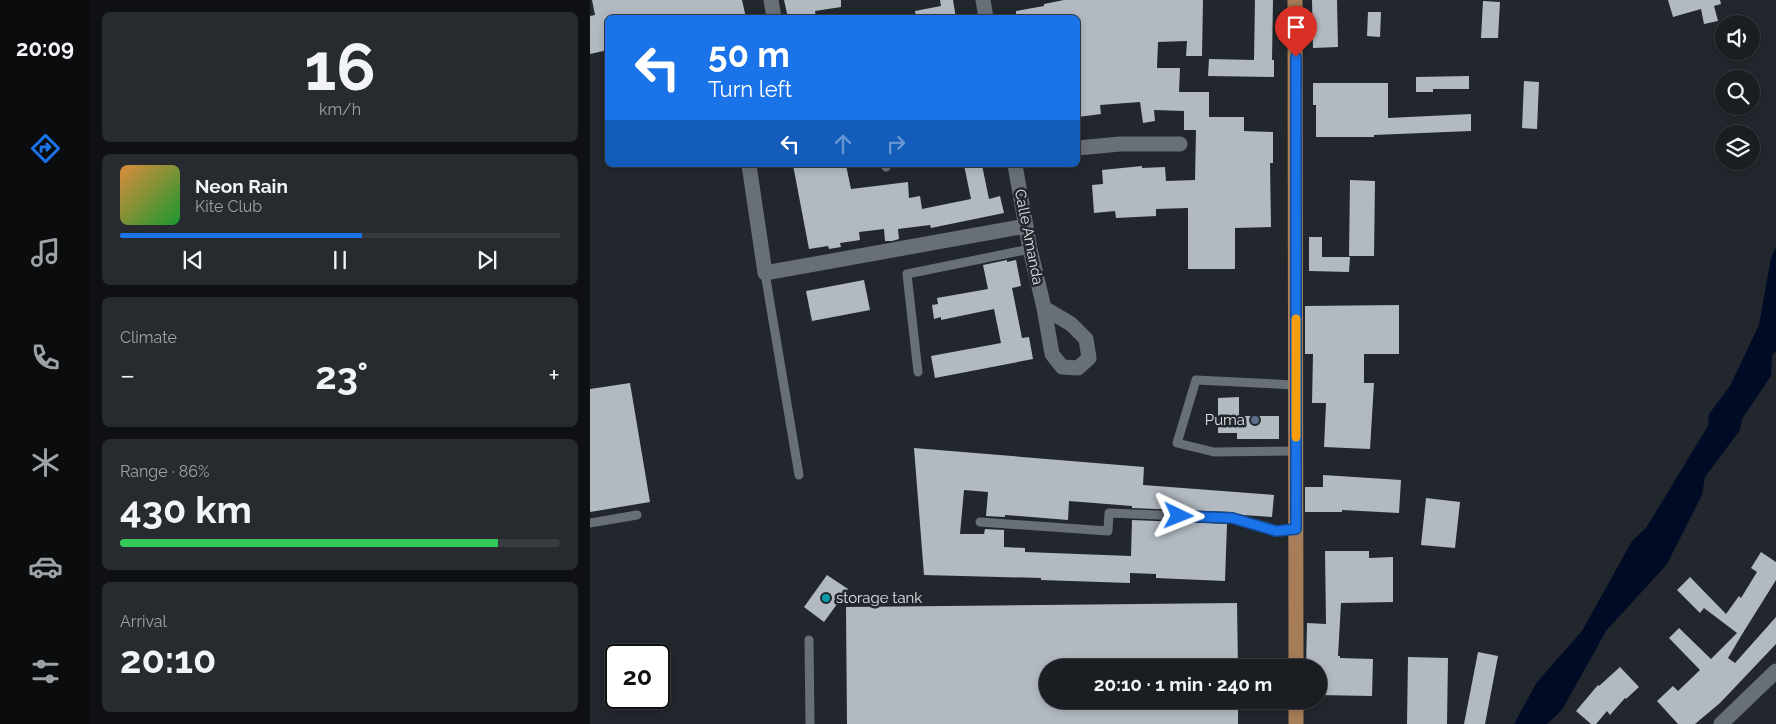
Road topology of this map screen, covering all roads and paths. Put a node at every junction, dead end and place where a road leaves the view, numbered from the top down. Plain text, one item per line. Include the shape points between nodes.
1 (771, 0) edge
2 (983, 0) edge
3 (1295, 0) edge
4 (774, 15) edge
5 (986, 15) edge
6 (1180, 144) dead end
7 (1080, 148) edge
8 (749, 167) edge
9 (1015, 167) edge
10 (1026, 226) junction
11 (1030, 249) junction
12 (765, 273) junction
13 (1044, 308) dead end
14 (918, 372) dead end
15 (1296, 385) junction
16 (1296, 451) junction
17 (798, 475) dead end
18 (637, 515) dead end
19 (980, 522) dead end
20 (590, 523) edge
21 (1296, 529) junction
22 (809, 640) dead end
23 (1296, 659) edge
24 (1776, 671) edge
25 (1296, 709) edge
26 (810, 724) edge
27 (1296, 724) edge
28 (1722, 724) edge

1 - 4 street
2 - 5 street
3 - 15 main road
6 - 7 street
8 - 12 street
9 - 10 street, Calle Amanda
10 - 11 street, Calle Amanda
10 - 12 street
11 - 13 street, Calle Amanda
11 - 14 lane via 907,274
12 - 17 lane
15 - 16 main road
15 - 16 lane via 1196,380 1177,443 1214,452
16 - 21 main road
18 - 20 lane
19 - 21 lane via 1108,531 1109,514 1232,518 1276,531
21 - 23 main road
22 - 26 lane
24 - 28 street
25 - 27 main road

